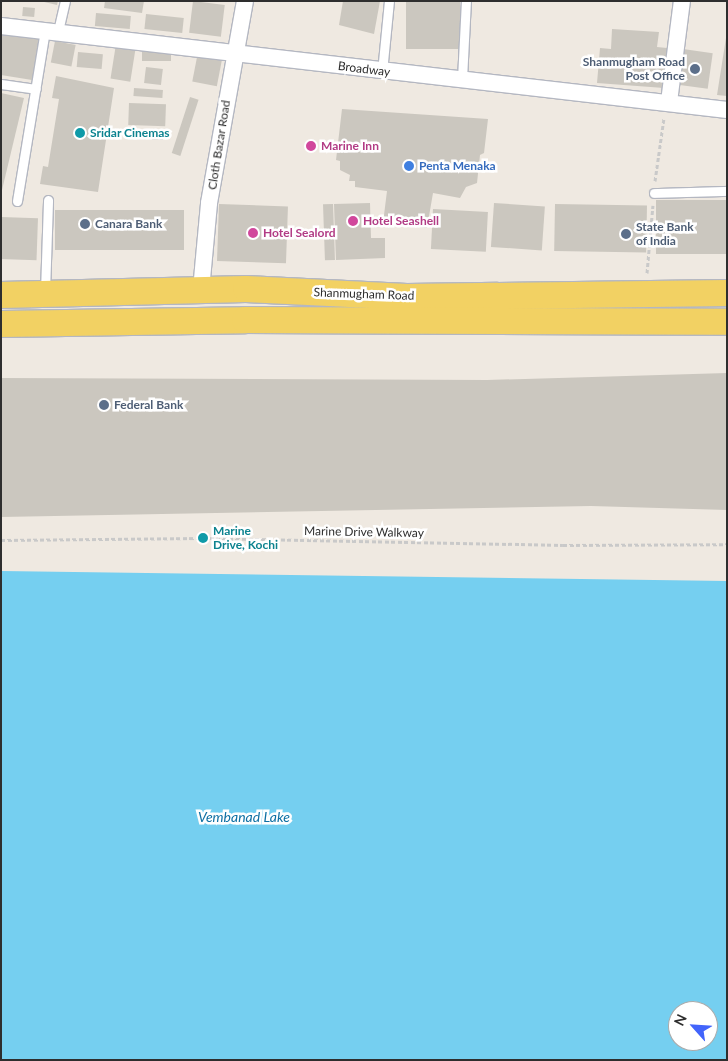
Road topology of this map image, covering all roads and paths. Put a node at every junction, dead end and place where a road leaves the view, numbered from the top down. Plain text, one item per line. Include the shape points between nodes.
1 (65, 1) edge
2 (245, 1) edge
3 (389, 1) edge
4 (466, 1) edge
5 (682, 1) edge
6 (1, 26) edge
7 (51, 31) junction
8 (234, 52) junction
9 (382, 72) junction
10 (462, 79) junction
11 (1, 84) edge
12 (36, 89) junction
13 (669, 102) junction
14 (727, 110) edge
15 (727, 191) edge
16 (654, 194) dead end
17 (17, 200) dead end
18 (48, 200) dead end
19 (246, 289) junction
20 (201, 290) junction
21 (45, 293) junction
22 (727, 293) edge
23 (1, 294) edge
24 (245, 320) junction
25 (727, 322) edge
26 (1, 324) edge
27 (1, 540) edge
28 (727, 544) edge

1 - 7 lane
2 - 8 street, Cloth Bazar Road
3 - 9 lane
4 - 10 lane
5 - 13 street
6 - 7 street, Broadway
7 - 8 street, Broadway
7 - 12 lane
8 - 9 street, Broadway
8 - 20 street, Cloth Bazar Road via 209,203
9 - 10 street, Broadway
10 - 13 street, Broadway
11 - 12 lane
12 - 17 lane
13 - 14 street, Broadway
15 - 16 lane
18 - 21 lane
19 - 20 main road, Shanmugham Road
19 - 22 main road, Shanmugham Road via 407,297
19 - 24 main road
20 - 21 main road, Shanmugham Road
21 - 23 main road, Shanmugham Road
24 - 25 main road, Shanmugham Road
24 - 26 main road, Shanmugham Road
27 - 28 path, Marine Drive Walkway via 203,538 563,545

